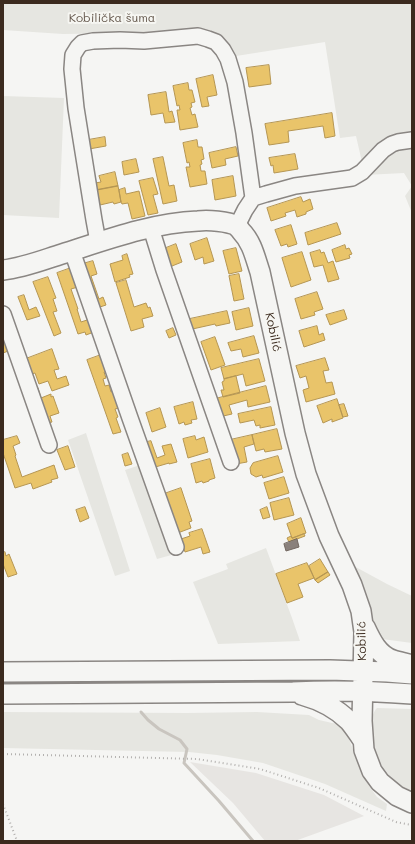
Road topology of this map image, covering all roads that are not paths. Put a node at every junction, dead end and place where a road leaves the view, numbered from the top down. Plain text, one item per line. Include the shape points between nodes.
1 (412, 140) edge
2 (253, 198) junction
3 (237, 226) junction
4 (151, 228) junction
5 (98, 242) junction
6 (72, 250) junction
7 (3, 270) edge
8 (3, 314) edge
9 (49, 445) dead end
10 (231, 462) dead end
11 (176, 547) dead end
12 (363, 621) junction
13 (412, 665) edge
14 (363, 671) junction
15 (3, 672) edge
16 (412, 674) edge
17 (293, 692) junction
18 (362, 692) junction
19 (3, 694) edge
20 (412, 694) edge
21 (362, 739) junction
22 (412, 803) edge

1 - 2 street via 392,144 352,178 295,186
2 - 3 street
2 - 5 street via 235,82 228,59 216,42 198,36 82,43 73,55 72,68
3 - 4 main road via 209,220
3 - 12 main road, Kobilić via 247,237 260,272 295,433 308,480 329,536 358,600
4 - 5 main road
4 - 10 street
5 - 6 main road
6 - 7 main road
6 - 11 street
8 - 9 street
12 - 13 main road via 368,634 382,654
12 - 14 main road, Kobilić
14 - 15 main road
14 - 16 main road
14 - 18 main road, Kobilić
17 - 18 main road
17 - 19 main road
17 - 21 main road via 317,699 336,710
18 - 20 main road
18 - 21 main road, Kobilić
21 - 22 main road via 372,771 380,782 389,791

